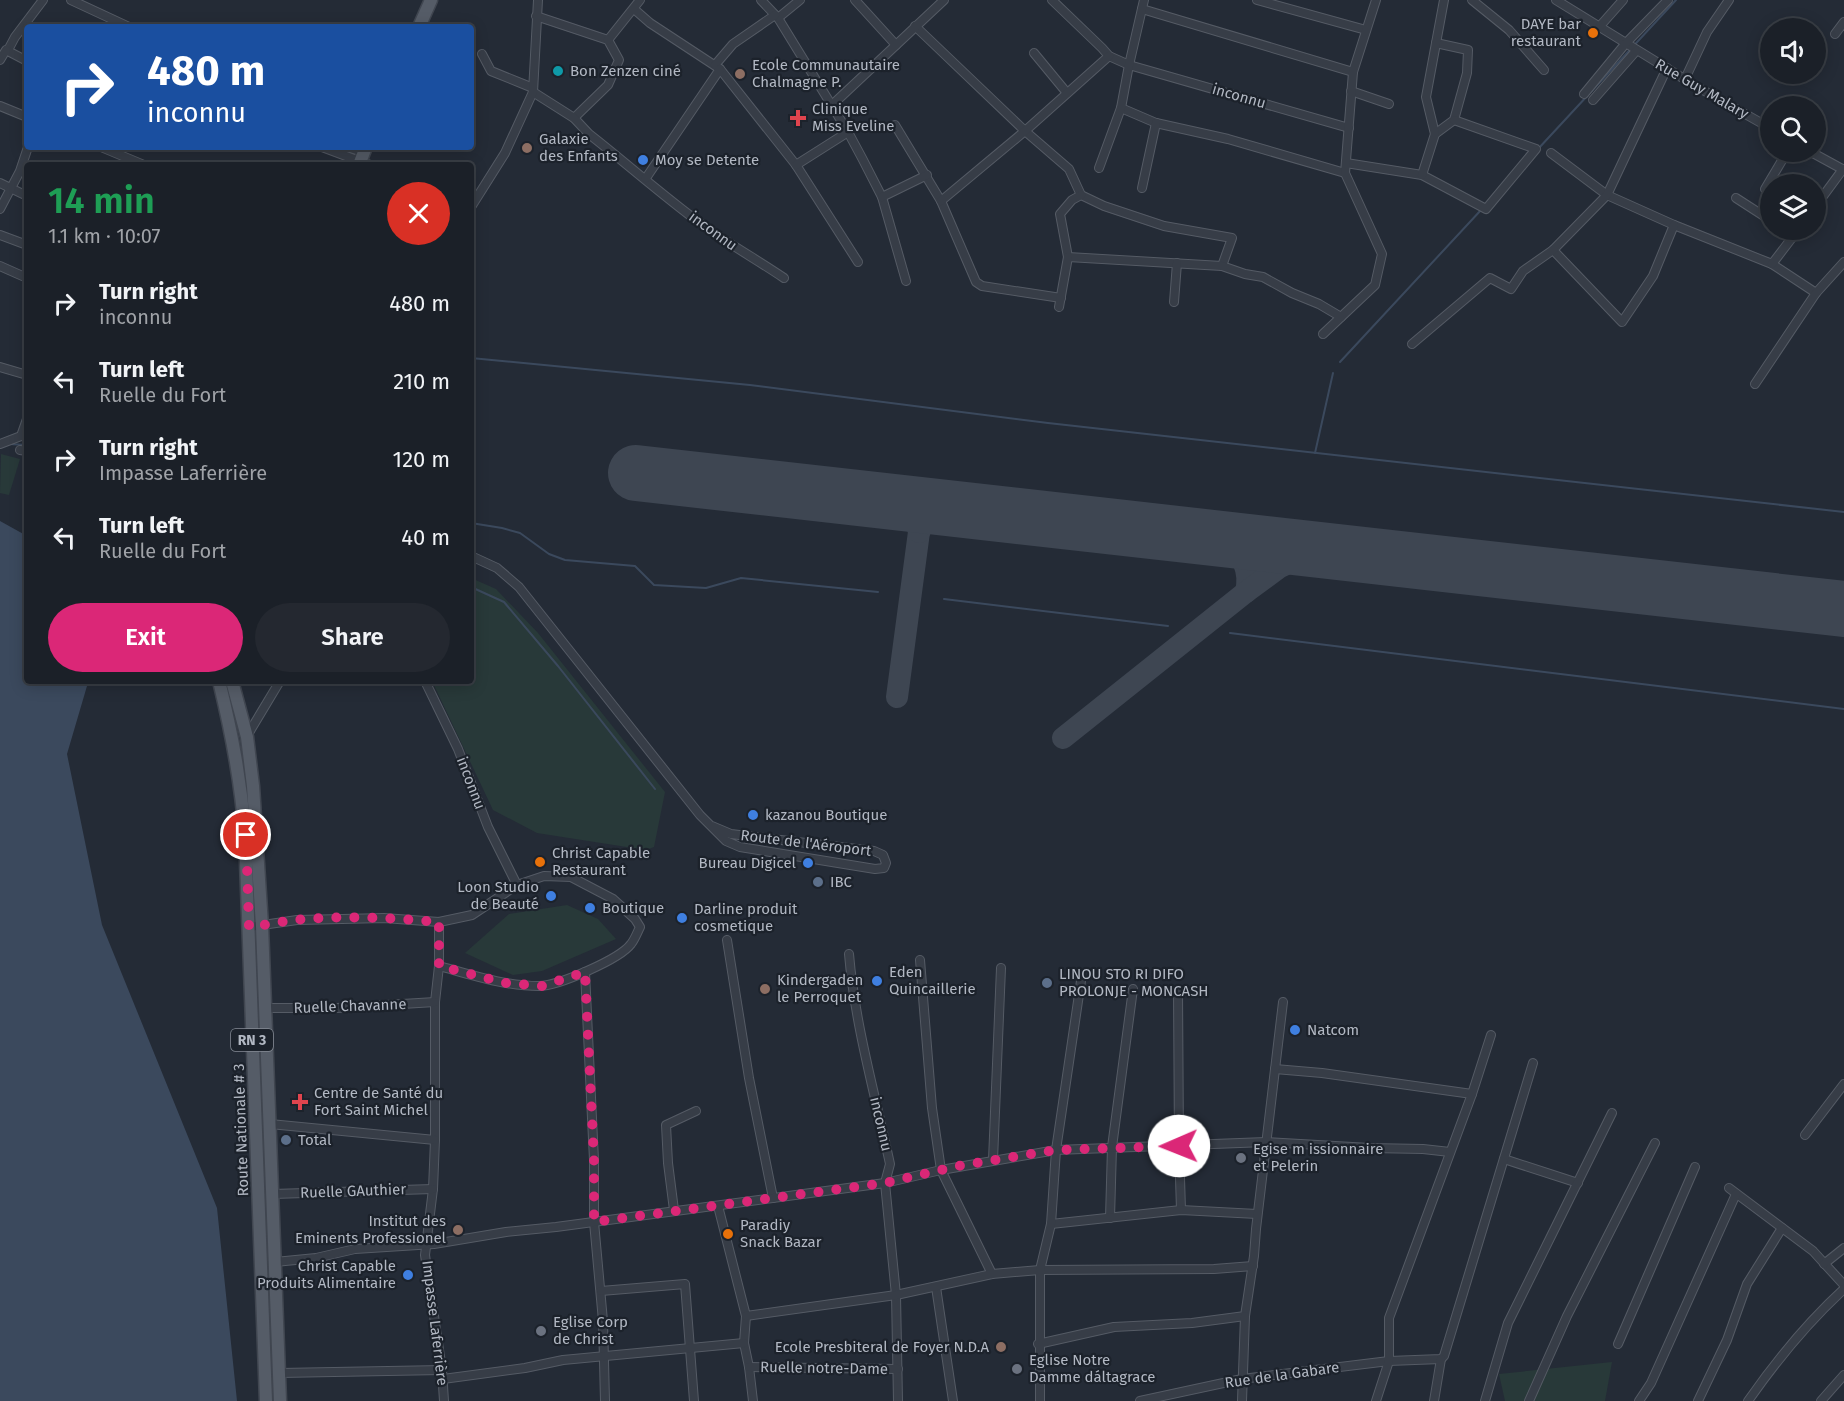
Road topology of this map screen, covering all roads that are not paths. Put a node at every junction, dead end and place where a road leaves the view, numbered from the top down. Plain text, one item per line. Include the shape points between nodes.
1 (43, 0) edge
2 (71, 0) edge
3 (431, 0) edge
4 (538, 0) edge
5 (640, 0) edge
6 (761, 0) edge
7 (800, 0) edge
8 (855, 0) edge
9 (944, 0) edge
10 (1052, 0) edge
11 (1144, 0) edge
12 (1257, 0) edge
13 (1376, 0) edge
14 (1444, 0) edge
15 (1472, 0) edge
16 (1556, 0) edge
17 (1623, 0) edge
18 (1668, 0) edge
19 (1729, 0) edge
20 (1571, 4) edge
21 (634, 9) junction
22 (1142, 9) junction
23 (536, 16) junction
24 (776, 17) junction
25 (1844, 22) edge
26 (25, 24) edge
27 (122, 24) edge
28 (420, 24) edge
29 (24, 25) edge
30 (915, 26) junction
31 (1600, 26) junction
32 (1366, 30) junction
33 (1835, 34) dead end
34 (608, 40) junction
35 (1436, 43) junction
36 (896, 45) junction
37 (1631, 47) junction
38 (1034, 53) dead end
39 (3, 54) edge
40 (482, 54) dead end
41 (1108, 56) junction
42 (24, 60) edge
43 (1129, 64) junction
44 (717, 67) junction
45 (1667, 68) junction
46 (1544, 70) dead end
47 (1353, 72) junction
48 (1685, 79) junction
49 (533, 90) junction
50 (1352, 91) junction
51 (1067, 93) junction
52 (1584, 94) dead end
53 (1593, 100) dead end
54 (1389, 104) dead end
55 (0, 106) edge
56 (831, 106) junction
57 (1121, 108) junction
58 (24, 116) edge
59 (574, 118) junction
60 (1454, 120) junction
61 (1760, 122) edge
62 (1156, 123) junction
63 (895, 125) dead end
64 (1348, 128) junction
65 (848, 132) junction
66 (1025, 132) junction
67 (1435, 134) junction
68 (27, 150) edge
69 (108, 150) edge
70 (333, 150) edge
71 (1551, 153) dead end
72 (364, 158) edge
73 (1826, 160) edge
74 (137, 162) edge
75 (1346, 163) junction
76 (796, 165) junction
77 (1099, 168) dead end
78 (1844, 170) edge
79 (1345, 173) junction
80 (1422, 175) junction
81 (927, 176) junction
82 (646, 178) junction
83 (0, 183) edge
84 (1142, 188) dead end
85 (10, 189) junction
86 (1826, 193) edge
87 (24, 195) edge
88 (1081, 195) junction
89 (1607, 195) junction
90 (882, 197) junction
91 (1736, 198) dead end
92 (941, 201) junction
93 (474, 202) edge
94 (0, 209) edge
95 (1760, 214) edge
96 (1674, 225) junction
97 (0, 235) edge
98 (1790, 240) edge
99 (24, 244) edge
100 (1553, 250) junction
101 (1068, 257) junction
102 (858, 262) dead end
103 (1844, 262) edge
104 (1177, 263) junction
105 (1772, 264) junction
106 (0, 266) edge
107 (1222, 266) junction
108 (24, 277) edge
109 (784, 278) dead end
110 (906, 281) dead end
111 (1816, 293) junction
112 (1061, 298) junction
113 (1174, 302) dead end
114 (1059, 308) dead end
115 (1341, 317) junction
116 (1323, 334) dead end
117 (1412, 344) dead end
118 (0, 368) edge
119 (24, 374) edge
120 (1755, 384) dead end
121 (24, 428) edge
122 (0, 444) edge
123 (474, 557) edge
124 (220, 684) edge
125 (233, 684) edge
126 (278, 684) edge
127 (426, 684) edge
128 (247, 737) junction
129 (712, 826) junction
130 (517, 885) junction
131 (439, 922) junction
132 (255, 926) junction
133 (727, 940) dead end
134 (849, 954) dead end
135 (920, 960) dead end
136 (439, 966) junction
137 (1001, 968) dead end
138 (585, 972) junction
139 (1081, 981) dead end
140 (1133, 989) dead end
141 (1178, 990) dead end
142 (435, 1002) junction
143 (1283, 1002) dead end
144 (265, 1008) junction
145 (1491, 1035) dead end
146 (1533, 1063) dead end
147 (1275, 1070) junction
148 (254, 1084) junction
149 (268, 1084) junction
150 (1844, 1084) edge
151 (1472, 1094) junction
152 (696, 1111) dead end
153 (1611, 1113) dead end
154 (270, 1124) junction
155 (1805, 1135) dead end
156 (435, 1140) junction
157 (1266, 1142) junction
158 (1655, 1143) dead end
159 (1179, 1146) junction
160 (1112, 1147) junction
161 (1056, 1150) junction
162 (1450, 1152) junction
163 (1504, 1159) junction
164 (993, 1160) junction
165 (1695, 1167) dead end
166 (941, 1170) junction
167 (885, 1183) junction
168 (1578, 1183) junction
169 (1730, 1188) dead end
170 (433, 1189) junction
171 (273, 1194) junction
172 (1736, 1194) junction
173 (773, 1198) junction
174 (718, 1206) junction
175 (674, 1210) junction
176 (1181, 1210) junction
177 (1257, 1214) junction
178 (1110, 1218) junction
179 (594, 1222) junction
180 (1051, 1224) junction
181 (1782, 1228) junction
182 (427, 1244) junction
183 (1844, 1248) edge
184 (275, 1262) junction
185 (1824, 1264) junction
186 (1253, 1266) junction
187 (1040, 1270) junction
188 (992, 1274) junction
189 (936, 1287) junction
190 (1844, 1287) edge
191 (601, 1291) junction
192 (896, 1295) junction
193 (746, 1316) junction
194 (1245, 1316) junction
195 (744, 1343) junction
196 (1038, 1344) junction
197 (1618, 1344) dead end
198 (691, 1347) junction
199 (604, 1356) junction
200 (1441, 1359) junction
201 (1389, 1361) junction
202 (749, 1367) junction
203 (898, 1369) junction
204 (279, 1373) junction
205 (443, 1375) junction
206 (1844, 1375) edge
207 (1242, 1379) junction
208 (266, 1401) edge
209 (280, 1401) edge
210 (444, 1401) edge
211 (605, 1401) edge
212 (694, 1401) edge
213 (753, 1401) edge
214 (898, 1401) edge
215 (953, 1401) edge
216 (1040, 1401) edge
217 (1140, 1401) edge
218 (1242, 1401) edge
219 (1376, 1401) edge
220 (1434, 1401) edge
221 (1485, 1401) edge
222 (1529, 1401) edge
223 (1639, 1401) edge
224 (1698, 1401) edge
225 (1748, 1401) edge
226 (1821, 1401) edge

1 - 26 street
2 - 27 street
3 - 28 main road
4 - 23 street
5 - 21 street
6 - 24 street
7 - 24 street
8 - 36 street
9 - 30 street
10 - 41 street, inconnu
11 - 22 street
12 - 32 street
13 - 32 street
14 - 35 street
15 - 46 street via 1509,30
16 - 20 street, Rue Guy Malary
17 - 31 street
18 - 37 street
19 - 48 street via 1707,32
20 - 31 street, Rue Guy Malary
21 - 34 street
21 - 44 street
22 - 43 street
22 - 47 street
23 - 34 street
23 - 49 street
24 - 44 street via 733,44
24 - 56 street
25 - 33 street
29 - 39 street
30 - 36 street
30 - 66 street
31 - 37 street, Rue Guy Malary
32 - 47 street
34 - 59 street via 619,60 608,85
35 - 60 street via 1468,50 1467,73
35 - 67 street via 1426,97
36 - 56 street
37 - 45 street, Rue Guy Malary
37 - 52 street
37 - 53 street
38 - 51 street
39 - 42 street
40 - 49 street via 491,70
41 - 43 street, inconnu
41 - 51 street
43 - 57 street
43 - 64 street, inconnu
44 - 76 street
44 - 82 street
45 - 48 street, Rue Guy Malary
45 - 89 street
47 - 50 street
48 - 61 street, Rue Guy Malary
49 - 59 street, inconnu
49 - 93 street via 505,153
50 - 54 street
50 - 64 street
51 - 66 street
55 - 58 street
56 - 65 street
57 - 62 street
57 - 77 street
59 - 82 street, inconnu
60 - 67 street
60 - 80 street via 1536,149 1486,209
62 - 79 street
62 - 84 street
63 - 81 street
64 - 75 street
65 - 76 street
65 - 90 street
66 - 88 street via 1069,169
66 - 92 street
67 - 80 street
68 - 85 street
69 - 74 street
70 - 72 street
71 - 89 street
73 - 78 street
75 - 79 street
75 - 80 street
76 - 102 street
78 - 86 street
79 - 115 street via 1382,254 1375,285
81 - 90 street
81 - 92 street
82 - 109 street, inconnu via 735,248
83 - 85 street
85 - 87 street
85 - 94 street
88 - 101 street via 1060,214
88 - 107 street via 1164,226 1232,238
89 - 96 street
89 - 100 street
90 - 110 street
91 - 95 street
92 - 112 street via 976,282
96 - 100 street via 1653,276 1622,322
96 - 105 street
97 - 99 street
98 - 105 street
100 - 117 street via 1523,271 1511,289 1490,278
101 - 104 street
101 - 112 street
103 - 111 street
104 - 107 street
104 - 113 street
105 - 111 street
106 - 108 street
107 - 115 street via 1263,277
111 - 120 street
112 - 114 street
115 - 116 street
118 - 119 street
121 - 122 street via 21,436
123 - 129 street, Route de l'Aéroport via 497,568 519,587
124 - 132 main road, Route Nationale # 3 / RN 3 via 241,787
125 - 128 main road, Route Nationale # 3 / RN 3
126 - 128 street
127 - 130 street, inconnu
128 - 132 main road, Route Nationale # 3 / RN 3 via 254,786
129 - 129 street, Route de l'Aéroport via 726,841 740,847 875,869 884,868 886,863 883,855 874,851 731,834
130 - 131 street via 472,915
130 - 138 street via 544,876 572,877 613,899 635,919 640,927 630,945
131 - 132 street via 352,918
131 - 136 street, Impasse Laferrière
132 - 144 main road, Route Nationale # 3 / RN 3
132 - 148 main road, Route Nationale # 3 / RN 3
133 - 173 street
134 - 167 street, inconnu via 860,1031 890,1164
135 - 166 street
136 - 138 street via 505,983 542,986
136 - 142 street, Impasse Laferrière
137 - 164 street
138 - 179 street
139 - 161 street
140 - 160 street
141 - 159 street
142 - 144 street, Ruelle Chavanne
142 - 156 street, Impasse Laferrière
143 - 147 street
144 - 149 main road, Route Nationale # 3 / RN 3
145 - 151 street
146 - 163 street
147 - 151 street
147 - 157 street
148 - 149 main road
148 - 208 main road, Route Nationale # 3 / RN 3
149 - 154 main road, Route Nationale # 3 / RN 3
150 - 155 street
151 - 162 street
152 - 175 street via 669,1122 665,1129
153 - 168 street
154 - 156 street
154 - 171 main road, Route Nationale # 3 / RN 3
156 - 170 street, Impasse Laferrière
157 - 159 street
157 - 162 street
157 - 177 street
158 - 222 street via 1567,1316
159 - 160 street
159 - 176 street
160 - 161 street
160 - 178 street
161 - 164 street
161 - 180 street
162 - 201 street via 1389,1318
163 - 168 street
163 - 200 street via 1447,1352
164 - 166 street
165 - 197 street
166 - 167 street
166 - 188 street
167 - 173 street
167 - 192 street, inconnu
168 - 221 street via 1508,1323
169 - 172 street
170 - 171 street, Ruelle GAuthier
170 - 182 street, Impasse Laferrière
171 - 184 main road, Route Nationale # 3 / RN 3
172 - 181 street
172 - 223 street via 1651,1383
173 - 174 street
174 - 175 street
174 - 193 street
175 - 179 street
176 - 177 street
176 - 178 street
177 - 186 street
178 - 180 street
179 - 182 street
179 - 191 street
180 - 187 street
181 - 185 street
181 - 224 street via 1747,1284 1727,1340
182 - 184 street via 355,1249
182 - 205 street, Impasse Laferrière via 425,1255
183 - 185 street
184 - 204 main road, Route Nationale # 3 / RN 3
185 - 190 street
186 - 187 street
186 - 194 street
187 - 188 street
187 - 196 street
188 - 189 street
189 - 192 street
189 - 215 street
190 - 225 street via 1768,1371
191 - 198 street via 685,1284
191 - 199 street
192 - 193 street
192 - 203 street, inconnu
193 - 195 street
194 - 196 street via 1114,1327
194 - 207 street
195 - 198 street, Ruelle notre-Dame
195 - 202 street
196 - 216 street
198 - 199 street, Ruelle notre-Dame
198 - 212 street
199 - 205 street, Ruelle notre-Dame
199 - 211 street
200 - 201 street, Rue de la Gabare
200 - 220 street
201 - 207 street, Rue de la Gabare
201 - 219 street
202 - 203 street, Ruelle notre-Dame
202 - 213 street
203 - 214 street, inconnu
204 - 205 street, Ruelle notre-Dame
204 - 209 main road, Route Nationale # 3 / RN 3
205 - 210 street, Impasse Laferrière
206 - 226 street
207 - 217 street, Rue de la Gabare
207 - 218 street

